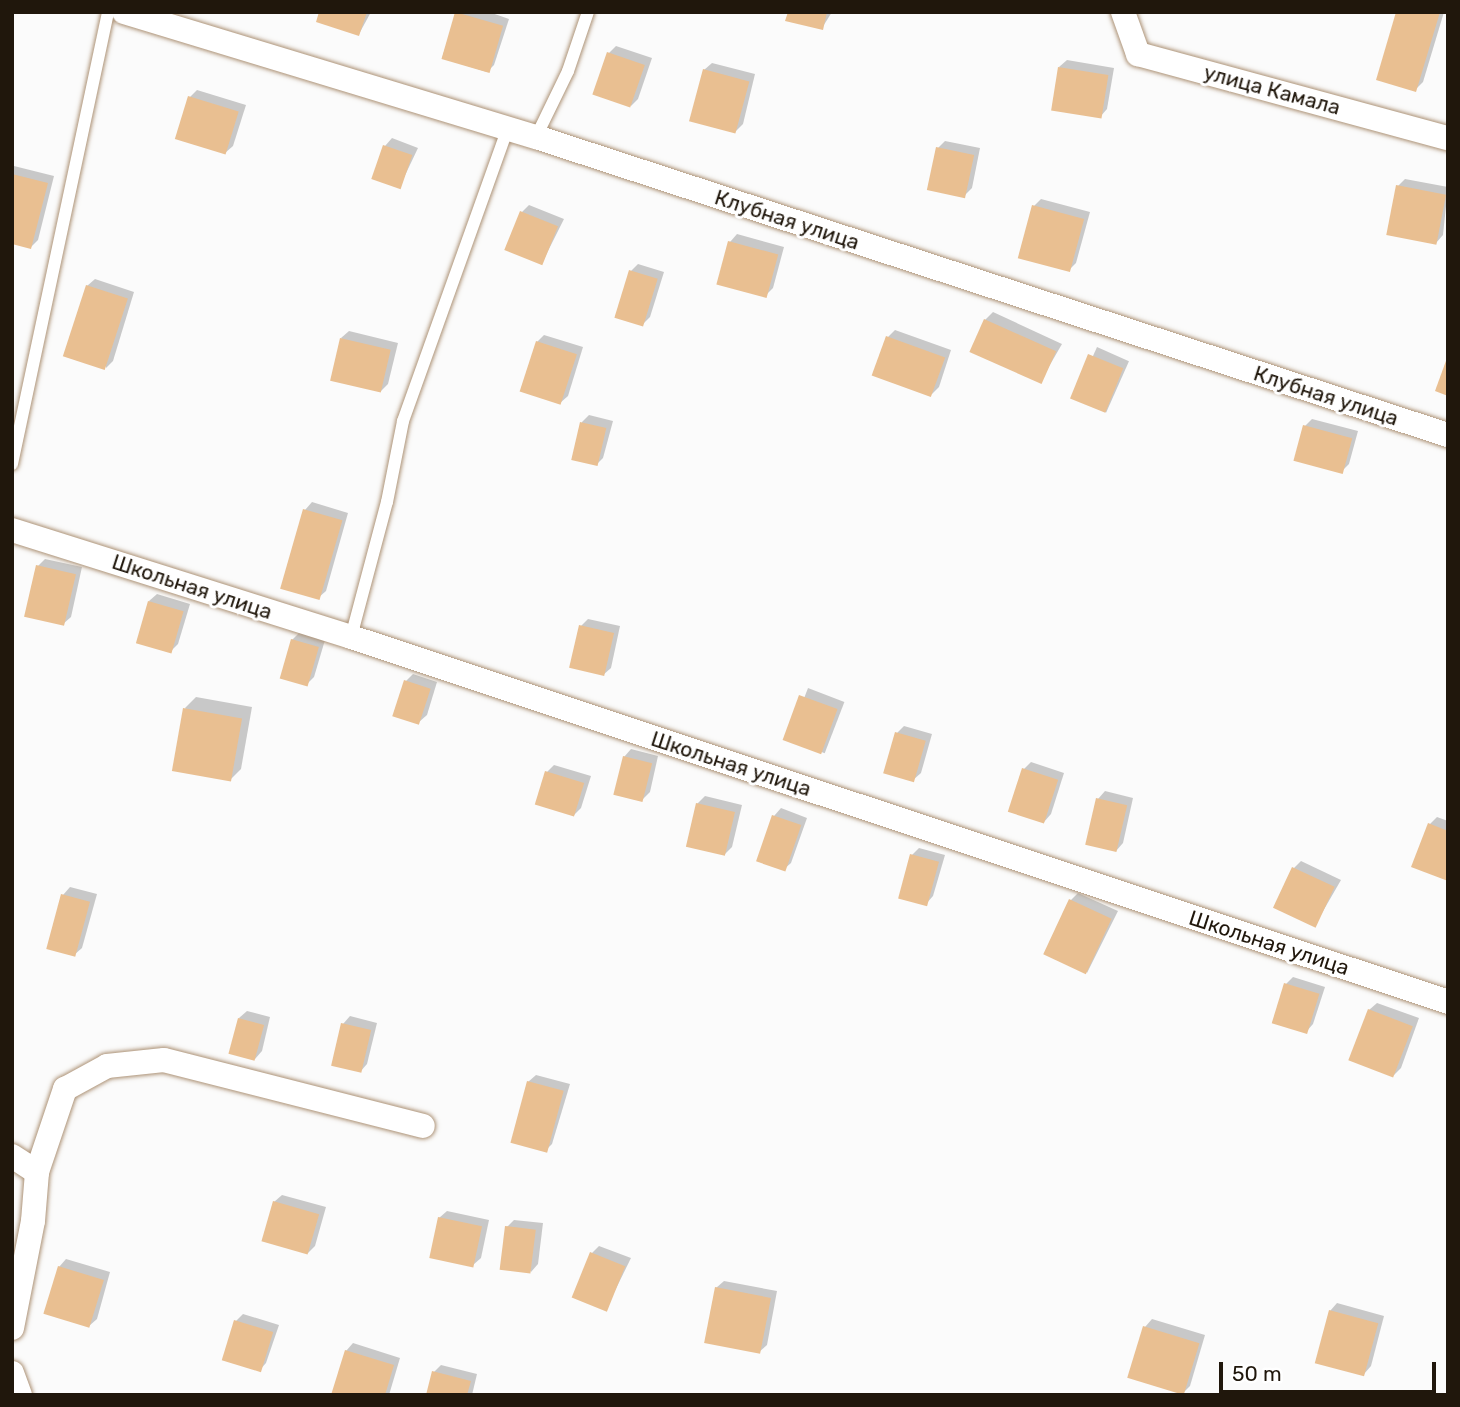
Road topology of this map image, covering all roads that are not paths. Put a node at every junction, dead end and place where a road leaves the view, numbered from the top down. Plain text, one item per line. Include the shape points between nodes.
1 (108, 12) edge
2 (124, 12) edge
3 (588, 12) edge
4 (1124, 12) edge
5 (508, 128) junction
6 (536, 137) junction
7 (1448, 138) edge
8 (1448, 435) edge
9 (12, 464) edge
10 (12, 530) edge
11 (351, 637) junction
12 (1448, 1002) edge
13 (423, 1126) dead end
14 (12, 1156) edge
15 (37, 1172) junction
16 (12, 1328) edge
17 (12, 1373) edge
18 (20, 1395) edge

1 - 9 lane
2 - 5 street, Клубная улица
3 - 6 lane via 568,71
4 - 7 street, улица Камала via 1138,54
5 - 6 street, Клубная улица
5 - 11 lane via 402,421 387,502
6 - 8 street, Клубная улица
10 - 11 street, Школьная улица
11 - 12 street, Школьная улица
13 - 15 street via 164,1060 107,1066 65,1089
14 - 15 street
15 - 16 street via 33,1221
17 - 18 street

